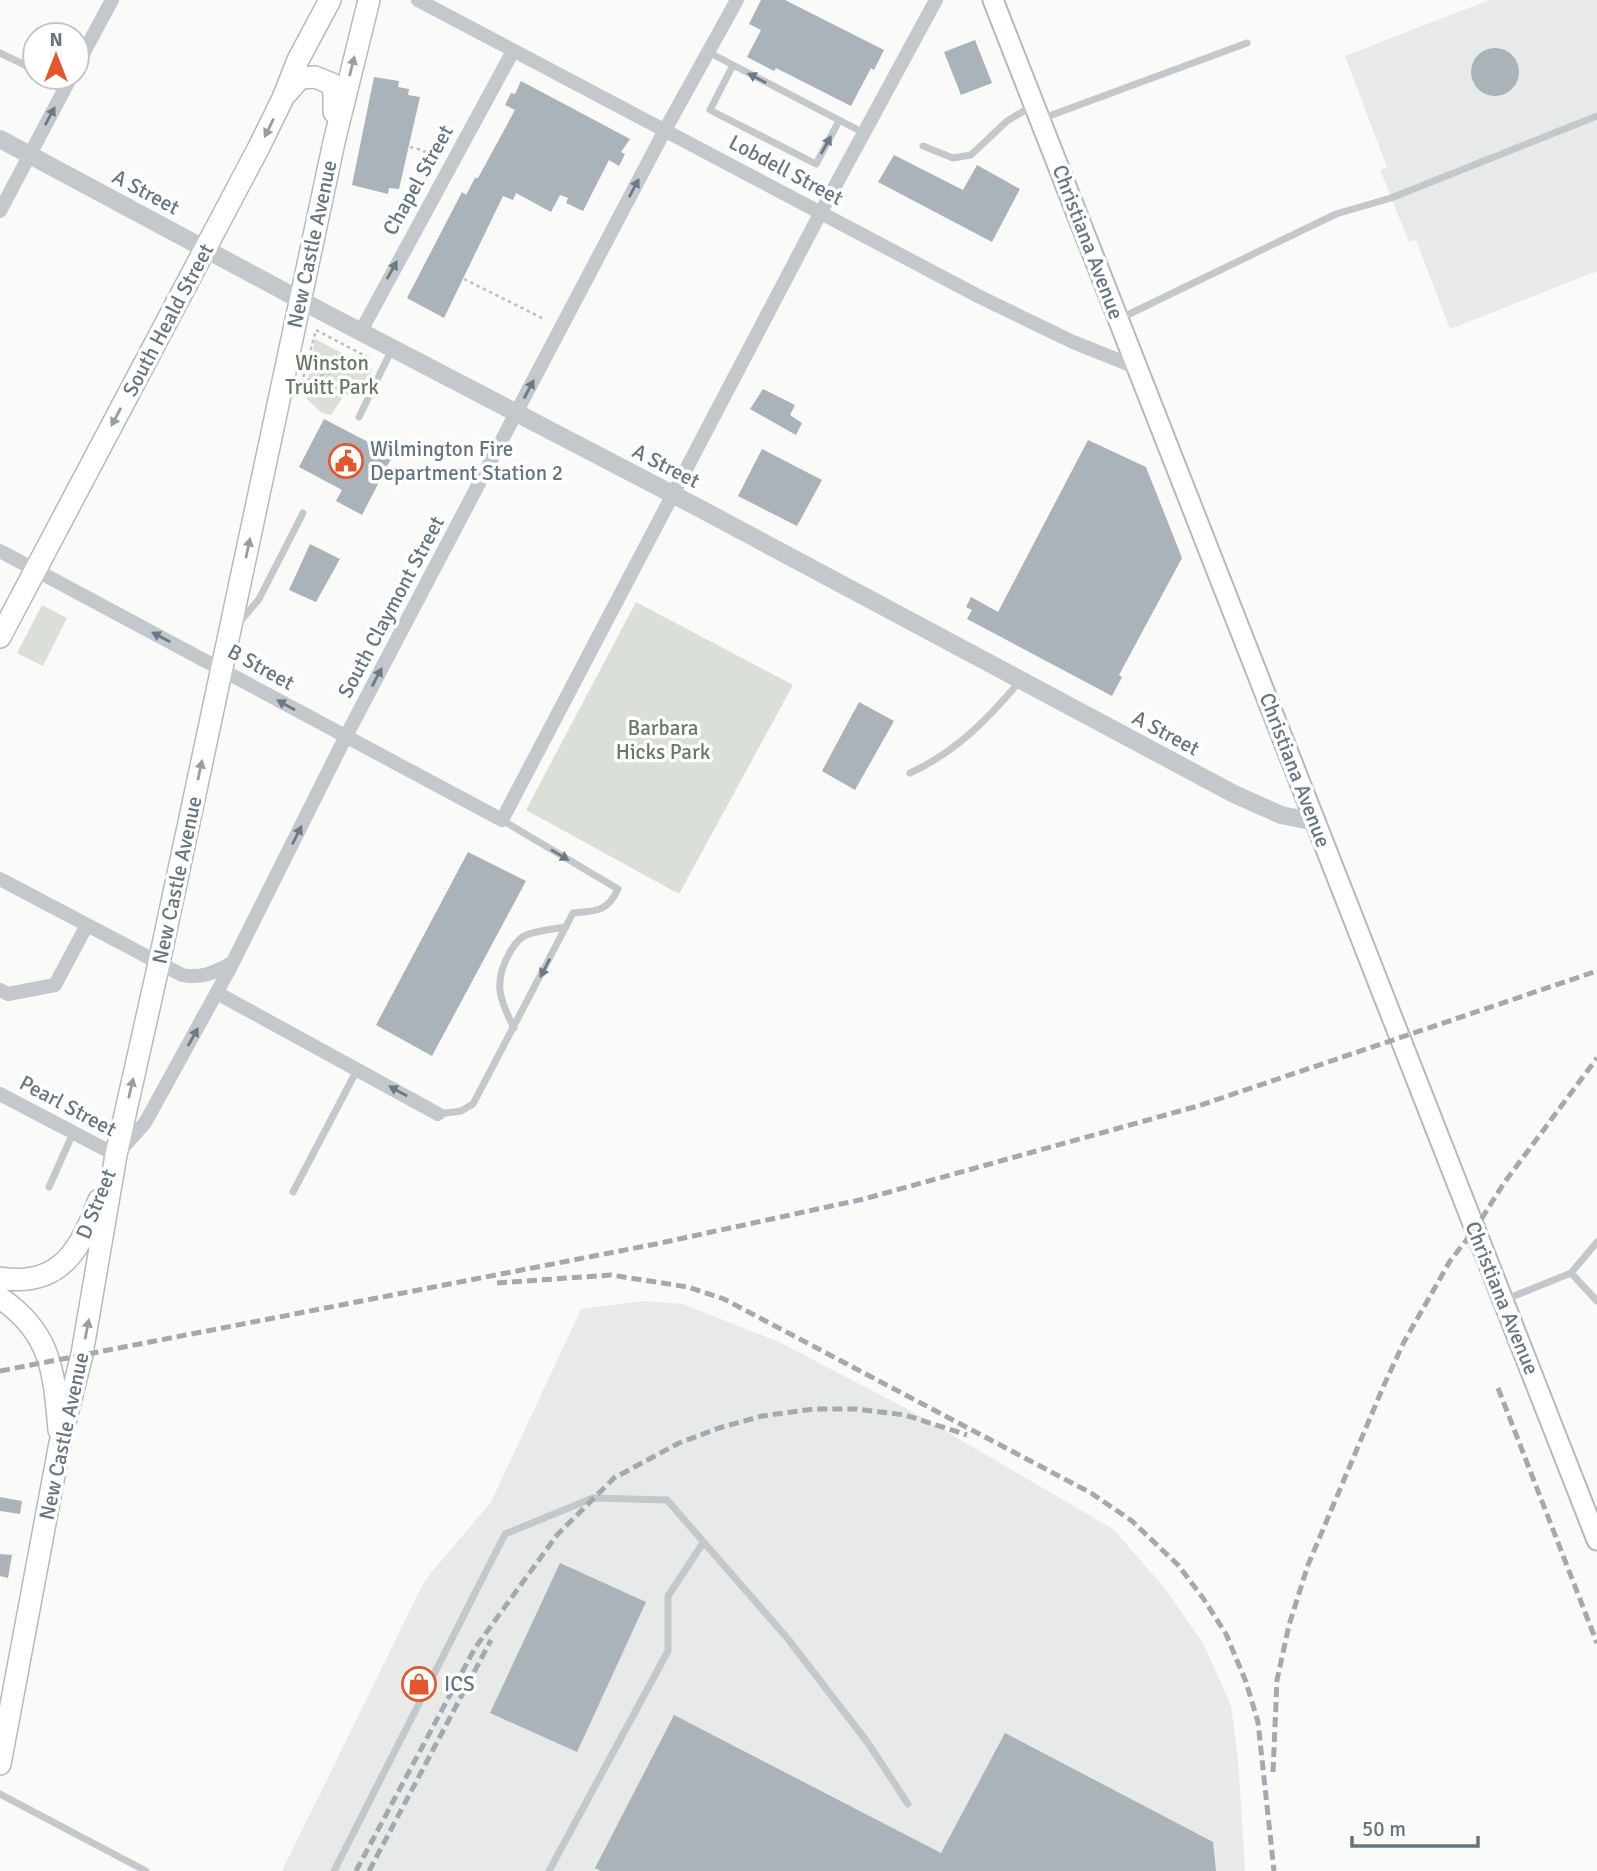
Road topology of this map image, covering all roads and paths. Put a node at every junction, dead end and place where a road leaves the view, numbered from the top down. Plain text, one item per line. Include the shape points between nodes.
1 (112, 0) edge
2 (330, 0) edge
3 (369, 0) edge
4 (418, 0) edge
5 (737, 0) edge
6 (936, 0) edge
7 (993, 0) edge
8 (91, 39) edge
9 (1247, 43) dead end
10 (513, 51) junction
11 (708, 52) junction
12 (0, 53) edge
13 (21, 64) edge
14 (733, 65) junction
15 (63, 91) edge
16 (284, 98) junction
17 (1037, 112) junction
18 (1597, 116) edge
19 (839, 121) junction
20 (665, 130) junction
21 (864, 133) junction
22 (0, 139) edge
23 (334, 142) junction
24 (923, 146) dead end
25 (410, 147) dead end
26 (29, 155) junction
27 (433, 157) dead end
28 (0, 211) edge
29 (821, 212) junction
30 (205, 249) junction
31 (464, 279) dead end
32 (302, 300) junction
33 (544, 319) dead end
34 (1119, 320) junction
35 (361, 331) junction
36 (392, 348) junction
37 (371, 359) joint
38 (1138, 368) junction
39 (516, 413) junction
40 (359, 417) dead end
41 (673, 496) junction
42 (303, 513) dead end
43 (0, 551) edge
44 (35, 569) junction
45 (229, 634) junction
46 (0, 637) edge
47 (222, 669) junction
48 (1020, 681) junction
49 (345, 738) junction
50 (910, 773) dead end
51 (502, 820) junction
52 (1315, 822) junction
53 (0, 878) edge
54 (88, 925) junction
55 (566, 926) junction
56 (233, 962) junction
57 (159, 963) junction
58 (0, 990) edge
59 (217, 993) junction
60 (514, 1028) junction
61 (358, 1069) junction
62 (0, 1094) edge
63 (438, 1114) joint
64 (74, 1133) junction
65 (116, 1155) junction
66 (49, 1187) dead end
67 (293, 1192) dead end
68 (1597, 1242) edge
69 (1571, 1273) junction
70 (0, 1278) edge
71 (0, 1298) edge
72 (1503, 1300) junction
73 (1597, 1301) edge
74 (60, 1443) junction
75 (1597, 1540) edge
76 (703, 1543) junction
77 (8, 1683) edge
78 (0, 1764) edge
79 (0, 1794) edge
80 (908, 1804) dead end
81 (146, 1871) edge
82 (334, 1871) edge
83 (549, 1871) edge

1 - 8 street
2 - 16 main road, South Heald Street
23 -> 3 main road, New Castle Avenue
4 - 10 street, Lobdell Street
5 - 11 street, South Claymont Street
6 - 21 street
7 - 17 main road, Christiana Avenue
9 - 17 lane
10 - 20 street, Lobdell Street
35 -> 10 street, Chapel Street
11 - 14 lane
11 - 20 street, South Claymont Street
12 - 13 lane
19 -> 14 lane
14 -> 19 lane via 710,110 816,164
26 -> 15 street
16 - 23 main road via 300,78 315,77 332,84
16 -> 30 main road, South Heald Street
17 - 24 lane via 1007,121 971,155 953,158
17 - 34 main road, Christiana Avenue
18 - 34 lane via 1391,198 1336,214
19 - 21 lane
20 - 29 street, Lobdell Street
39 -> 20 street, South Claymont Street
21 - 29 street
22 - 26 street, A Street
23 - 32 main road, New Castle Avenue
25 - 27 path
26 - 28 street
26 - 30 street, A Street
29 - 38 street, Lobdell Street via 1034,324
29 - 41 street
30 - 32 street, A Street
30 -> 44 main road, South Heald Street
31 - 33 path
32 - 35 street, A Street
45 -> 32 main road, New Castle Avenue
34 - 38 main road, Christiana Avenue
35 - 36 street, A Street
36 - 39 street, A Street
36 - 40 lane
37 - 37 path via 316,330 302,382 337,370
38 - 52 main road, Christiana Avenue
39 - 41 street, A Street
49 -> 39 street, South Claymont Street
41 - 48 street, A Street
41 - 51 street
42 - 45 lane via 259,599
43 - 44 street, B Street
44 - 46 main road, South Heald Street
47 -> 44 street, B Street
45 - 47 main road, New Castle Avenue
49 -> 47 street, B Street
57 -> 47 main road, New Castle Avenue
48 - 50 lane via 967,738
48 - 52 street, A Street via 1234,794 1281,815
49 - 51 street, B Street
56 -> 49 street, South Claymont Street
51 -> 55 lane via 618,889 611,903 597,911 573,913
52 - 72 main road, Christiana Avenue
53 - 54 street
54 - 57 street
54 - 58 street via 55,985 8,994
55 -> 60 lane
55 - 60 lane via 526,934 501,968 499,987
56 - 57 street via 211,974 191,977
56 - 59 street, South Claymont Street
65 -> 57 main road, New Castle Avenue
59 - 61 street
65 -> 59 street, South Claymont Street via 145,1123
60 - 63 lane via 473,1104
63 -> 61 street
61 - 67 lane
62 - 64 street, Pearl Street
64 - 65 street, Pearl Street
64 - 66 lane
65 - 70 main road, D Street via 89,1228 68,1259 40,1277
74 -> 65 main road, New Castle Avenue via 82,1354
68 - 69 lane
69 - 72 lane
69 - 73 lane
71 - 74 main road via 26,1318 46,1351
72 - 75 main road, Christiana Avenue
74 - 77 main road, New Castle Avenue
76 - 80 lane via 788,1639 868,1743
76 - 82 lane via 667,1500 593,1498 505,1534
76 - 83 lane via 668,1596 668,1651
77 - 78 main road, New Castle Avenue
79 - 81 lane

